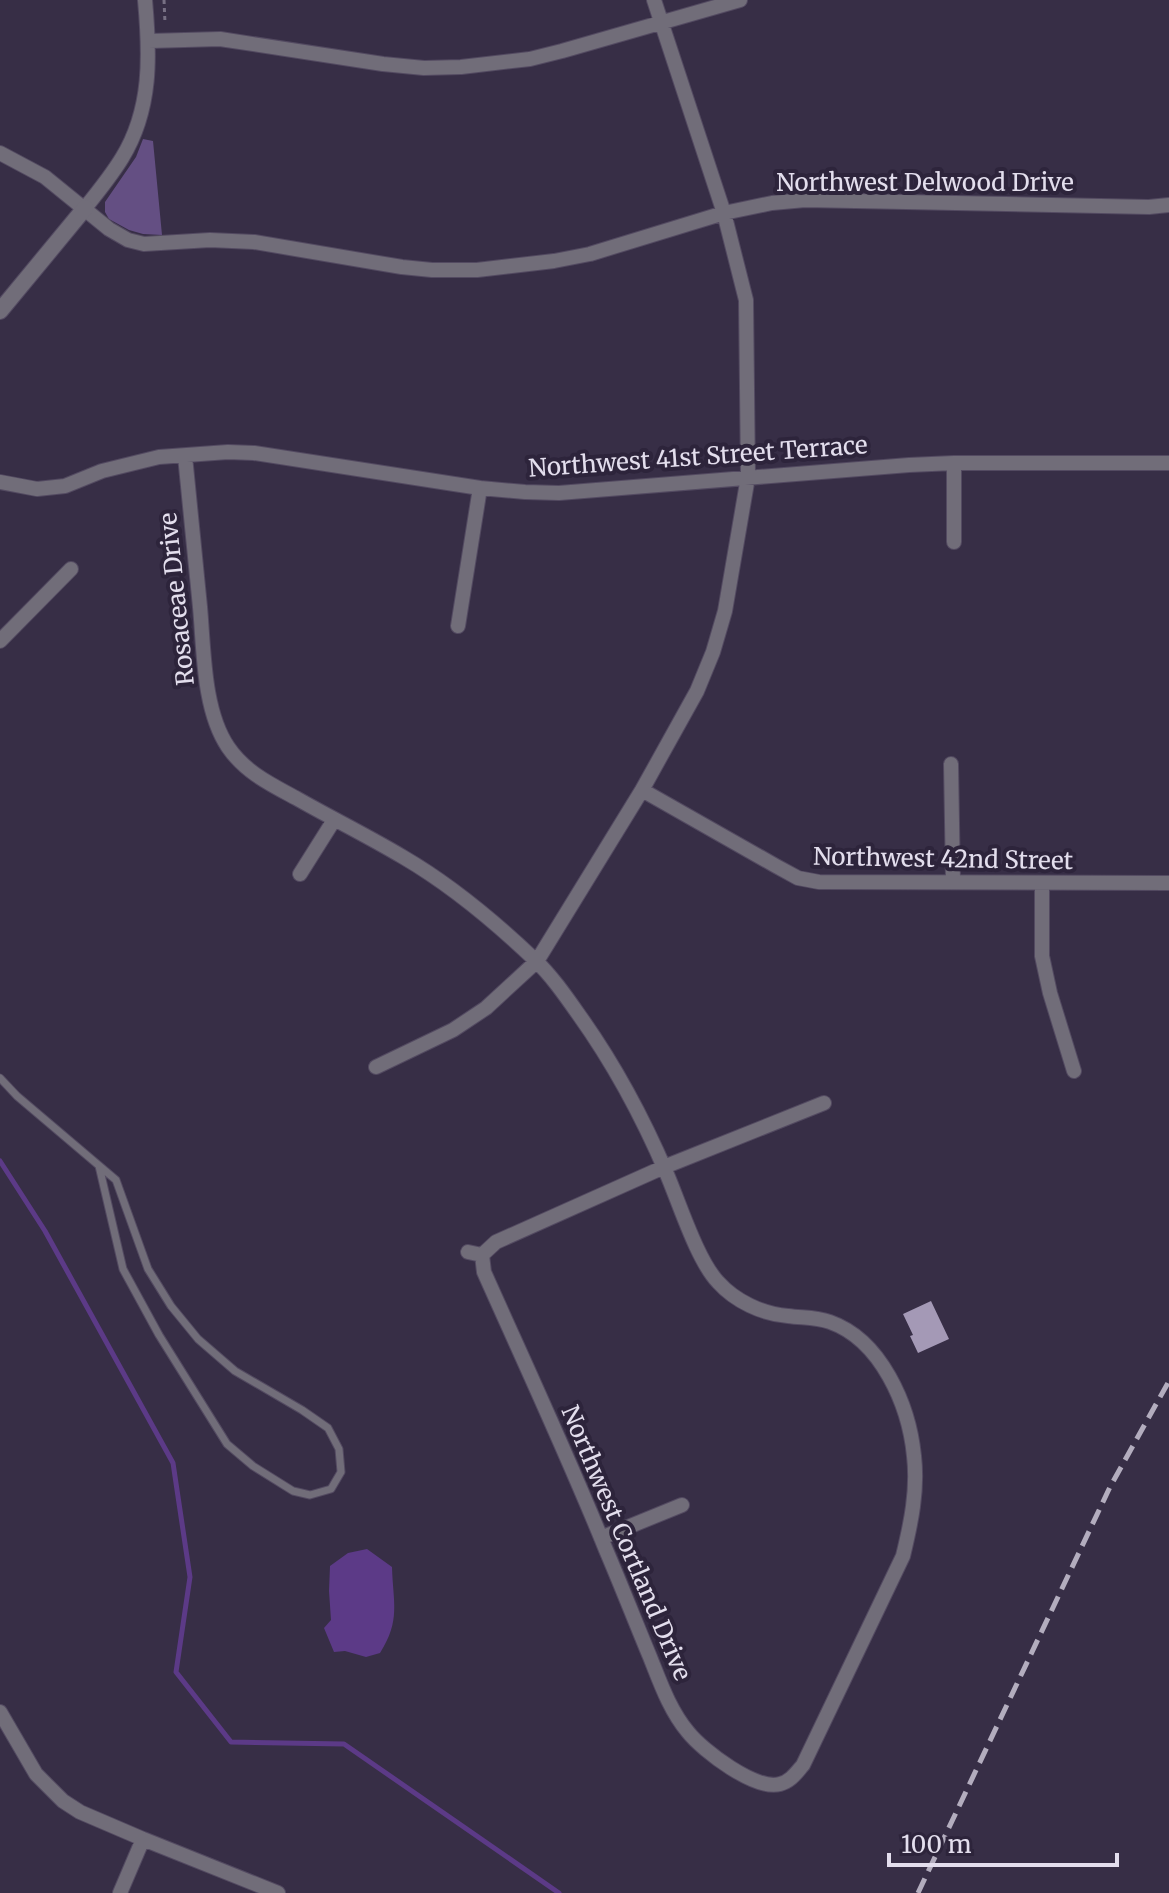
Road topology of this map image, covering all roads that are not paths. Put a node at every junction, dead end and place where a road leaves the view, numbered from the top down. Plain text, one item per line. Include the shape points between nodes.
1 (145, 0) edge
2 (654, 0) edge
3 (740, 0) edge
4 (661, 22) junction
5 (149, 41) junction
6 (0, 153) edge
7 (1169, 205) edge
8 (85, 208) junction
9 (724, 213) junction
10 (0, 311) edge
11 (185, 456) junction
12 (954, 463) junction
13 (1169, 463) edge
14 (748, 477) junction
15 (0, 482) edge
16 (480, 488) junction
17 (954, 542) dead end
18 (71, 569) dead end
19 (458, 626) dead end
20 (0, 641) edge
21 (951, 764) dead end
22 (642, 790) junction
23 (334, 820) junction
24 (300, 874) dead end
25 (953, 881) junction
26 (1169, 883) edge
27 (1042, 884) junction
28 (537, 961) junction
29 (376, 1067) dead end
30 (1074, 1071) dead end
31 (0, 1078) edge
32 (824, 1103) dead end
33 (99, 1166) junction
34 (664, 1167) junction
35 (682, 1505) dead end
36 (601, 1538) junction
37 (0, 1712) edge
38 (143, 1839) junction
39 (120, 1893) edge
40 (278, 1893) edge

1 - 5 street
2 - 4 street
3 - 4 street
4 - 5 street via 530,59 461,67 383,64 220,39
4 - 9 street
5 - 8 street via 138,126 124,156
6 - 8 street, Northwest Delwood Drive via 45,177
7 - 9 street, Northwest Delwood Drive via 805,200
8 - 9 street, Northwest Delwood Drive via 109,229 144,244 231,240 402,267 477,270 590,254
8 - 10 street
9 - 14 street via 746,300
11 - 15 street, Northwest 41st Street Terrace via 131,463 65,486 37,489
11 - 16 street, Northwest 41st Street Terrace via 254,453
11 - 23 street, Rosaceae Drive via 214,717 227,746 250,772
12 - 13 street, Northwest 41st Street Terrace
12 - 14 street, Northwest 41st Street Terrace
12 - 17 street
14 - 16 street, Northwest 41st Street Terrace via 573,492
14 - 22 street via 713,652
16 - 19 street
18 - 20 street
21 - 25 street
22 - 25 street, Northwest 42nd Street via 798,878 842,883
22 - 28 street
23 - 24 street
23 - 28 street, Rosaceae Drive via 435,877
25 - 27 street, Northwest 42nd Street
26 - 27 street, Northwest 42nd Street
27 - 30 street via 1042,956
28 - 29 street via 453,1030
28 - 34 street, Rosaceae Drive via 599,1044
31 - 33 lane
32 - 34 street, Northwest Cortland Drive
33 - 33 lane via 123,1269 227,1444 293,1491 310,1495 331,1489 341,1472 339,1449 328,1428 235,1371 198,1339 148,1269 116,1180
34 - 36 street, Northwest Cortland Drive via 475,1253
34 - 36 street, Northwest Cortland Drive via 718,1282 757,1309 846,1328 882,1363 909,1428 915,1489 903,1556 797,1783 777,1785 728,1767 686,1731
35 - 36 street
37 - 38 street via 36,1774 63,1801
38 - 39 street
38 - 40 street

